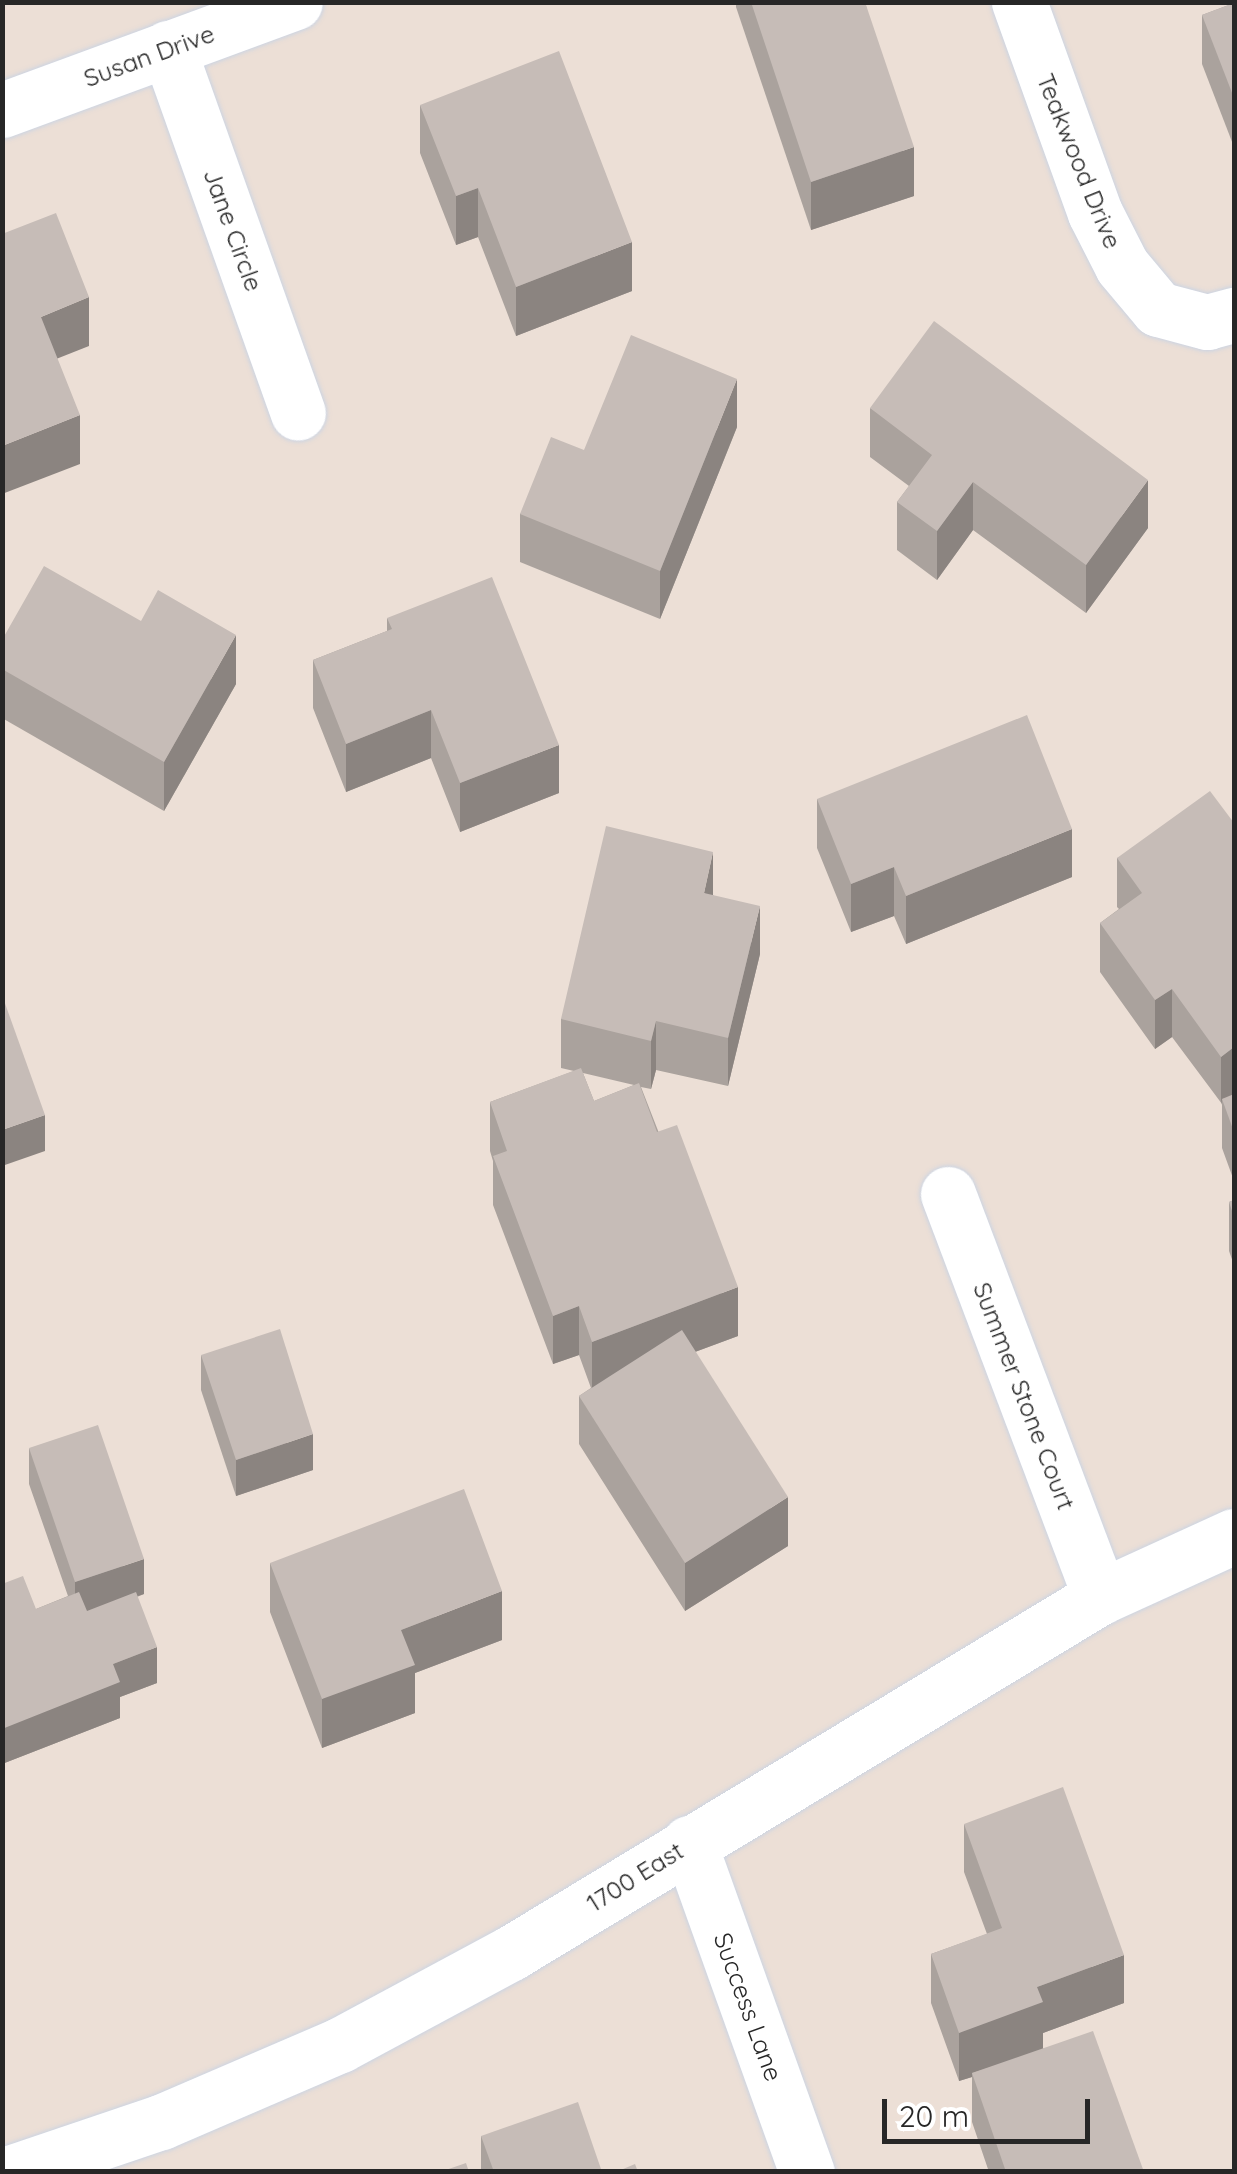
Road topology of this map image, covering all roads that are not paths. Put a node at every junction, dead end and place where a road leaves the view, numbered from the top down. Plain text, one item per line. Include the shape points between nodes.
1 (295, 2) edge
2 (1019, 2) edge
3 (168, 48) junction
4 (2, 110) edge
5 (1234, 315) edge
6 (298, 412) dead end
7 (948, 1194) dead end
8 (1234, 1536) edge
9 (1100, 1598) junction
10 (689, 1844) junction
11 (13, 2172) edge
12 (808, 2172) edge

1 - 3 street, Susan Drive
2 - 5 street, Teakwood Drive via 1095,213 1122,266 1158,309 1207,322
3 - 4 street, Susan Drive
3 - 6 street, Jane Circle
7 - 9 street, Summer Stone Court
8 - 9 street, 1700 East
9 - 10 street, 1700 East
10 - 11 street, 1700 East via 511,1953 340,2045 161,2122
10 - 12 street, Success Lane

